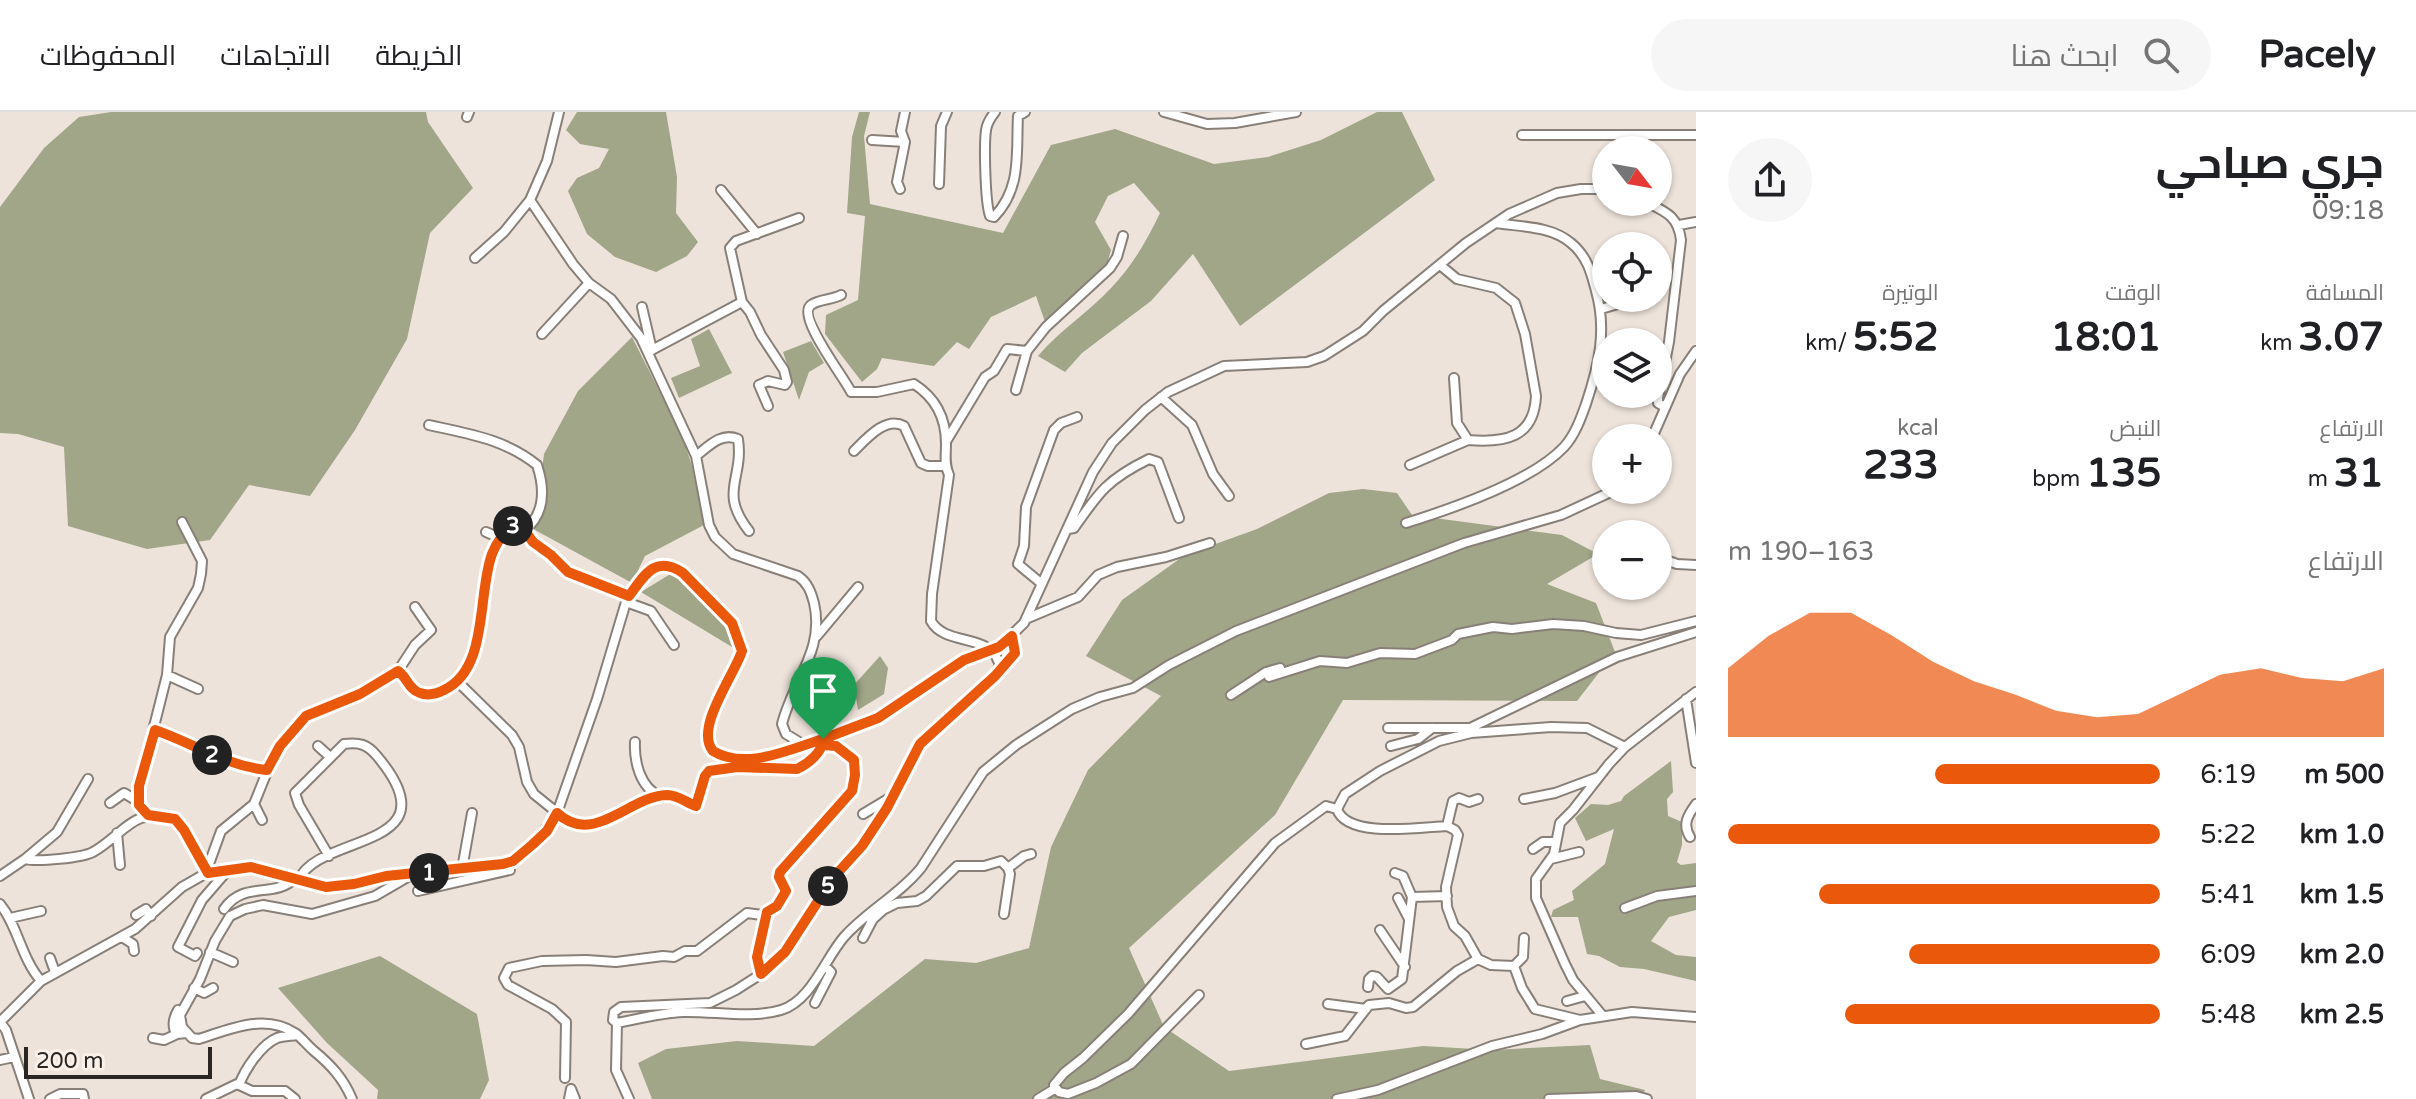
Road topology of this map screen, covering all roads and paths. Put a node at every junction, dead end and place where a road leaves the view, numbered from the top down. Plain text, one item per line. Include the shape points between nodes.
1 (559, 112) edge
2 (905, 112) edge
3 (947, 112) edge
4 (995, 112) edge
5 (1025, 112) edge
6 (1164, 112) edge
7 (1296, 112) edge
8 (1522, 135) dead end
9 (1696, 135) edge
10 (872, 140) dead end
11 (905, 142) junction
12 (939, 184) dead end
13 (900, 189) dead end
14 (1592, 189) edge
15 (721, 190) dead end
16 (530, 200) junction
17 (1670, 216) edge
18 (799, 218) dead end
19 (1696, 222) edge
20 (1495, 223) junction
21 (1679, 225) junction
22 (757, 234) junction
23 (1123, 236) dead end
24 (475, 258) dead end
25 (1440, 265) junction
26 (1592, 277) edge
27 (589, 283) junction
28 (841, 295) dead end
29 (742, 302) junction
30 (642, 307) dead end
31 (1601, 312) edge
32 (1669, 328) edge
33 (542, 334) dead end
34 (650, 351) junction
35 (1027, 351) junction
36 (1696, 351) edge
37 (1454, 378) dead end
38 (1016, 390) dead end
39 (1672, 392) edge
40 (1161, 397) junction
41 (768, 406) dead end
42 (1077, 417) dead end
43 (429, 425) dead end
44 (946, 440) junction
45 (1468, 440) junction
46 (854, 451) dead end
47 (696, 456) junction
48 (1410, 465) dead end
49 (945, 466) junction
50 (1229, 496) dead end
51 (1592, 501) edge
52 (1179, 518) dead end
53 (182, 522) dead end
54 (1406, 523) dead end
55 (1068, 529) junction
56 (524, 531) junction
57 (749, 531) dead end
58 (486, 532) dead end
59 (500, 538) junction
60 (1210, 543) dead end
61 (1672, 562) edge
62 (1696, 565) edge
63 (1042, 584) junction
64 (858, 587) dead end
65 (627, 599) junction
66 (415, 607) dead end
67 (1028, 618) junction
68 (1696, 621) edge
69 (1696, 632) edge
70 (1012, 636) junction
71 (816, 637) junction
72 (674, 645) dead end
73 (991, 651) junction
74 (1312, 663) junction
75 (398, 671) junction
76 (998, 672) junction
77 (167, 675) junction
78 (1269, 677) dead end
79 (458, 682) junction
80 (198, 689) dead end
81 (1696, 692) edge
82 (1231, 695) dead end
83 (1686, 699) junction
84 (1388, 728) dead end
85 (1432, 728) junction
86 (1470, 728) junction
87 (155, 730) junction
88 (1452, 737) junction
89 (635, 742) dead end
90 (823, 742) junction
91 (804, 745) junction
92 (318, 746) dead end
93 (1391, 746) dead end
94 (1625, 747) junction
95 (329, 756) junction
96 (1696, 763) edge
97 (267, 770) junction
98 (1598, 777) junction
99 (88, 779) dead end
100 (660, 796) junction
101 (893, 796) junction
102 (1478, 799) dead end
103 (1524, 799) dead end
104 (139, 802) junction
105 (110, 803) dead end
106 (254, 804) junction
107 (1696, 804) edge
108 (945, 809) dead end
109 (1337, 809) junction
110 (956, 811) junction
111 (472, 813) dead end
112 (557, 813) junction
113 (863, 814) dead end
114 (148, 815) junction
115 (262, 820) dead end
116 (1447, 826) junction
117 (117, 832) junction
118 (1690, 837) dead end
119 (1556, 842) junction
120 (1533, 849) dead end
121 (1579, 852) dead end
122 (1031, 854) dead end
123 (329, 856) junction
124 (25, 859) junction
125 (1551, 859) junction
126 (508, 863) junction
127 (120, 865) dead end
128 (1008, 868) junction
129 (462, 869) junction
130 (206, 870) junction
131 (228, 870) junction
132 (1395, 873) dead end
133 (411, 875) junction
134 (0, 876) edge
135 (297, 879) junction
136 (418, 891) dead end
137 (1696, 891) edge
138 (1447, 896) junction
139 (1412, 897) junction
140 (1398, 898) dead end
141 (0, 904) edge
142 (1625, 908) dead end
143 (224, 909) dead end
144 (41, 911) dead end
145 (767, 912) junction
146 (1004, 914) dead end
147 (136, 915) dead end
148 (151, 916) junction
149 (10, 918) junction
150 (870, 918) junction
151 (1409, 919) junction
152 (803, 926) junction
153 (812, 930) dead end
154 (1380, 930) dead end
155 (122, 937) junction
156 (863, 938) dead end
157 (1524, 938) dead end
158 (134, 951) dead end
159 (210, 952) junction
160 (197, 953) dead end
161 (50, 958) dead end
162 (1478, 959) junction
163 (233, 962) dead end
164 (825, 966) junction
165 (1514, 966) junction
166 (1405, 967) junction
167 (55, 972) junction
168 (761, 974) junction
169 (41, 981) junction
170 (197, 984) junction
171 (1368, 987) dead end
172 (213, 988) dead end
173 (1199, 995) dead end
174 (1585, 996) junction
175 (1567, 1001) dead end
176 (815, 1003) dead end
177 (1328, 1004) dead end
178 (1366, 1009) junction
179 (1602, 1015) junction
180 (1696, 1017) edge
181 (1580, 1020) junction
182 (617, 1023) junction
183 (182, 1034) junction
184 (298, 1035) junction
185 (153, 1038) dead end
186 (1306, 1044) dead end
187 (14, 1057) junction
188 (0, 1060) edge
189 (565, 1078) dead end
190 (239, 1085) junction
191 (1056, 1088) junction
192 (252, 1091) junction
193 (29, 1099) edge
194 (50, 1099) edge
195 (84, 1099) edge
196 (206, 1099) edge
197 (262, 1099) edge
198 (295, 1099) edge
199 (352, 1099) edge
200 (629, 1099) edge
201 (1038, 1099) edge
202 (1337, 1099) edge
203 (1549, 1099) edge
204 (1647, 1099) edge

1 - 16 street
2 - 11 street
3 - 12 street via 941,126
4 - 5 street via 986,128 986,207 994,217 1010,195 1018,170 1018,116
6 - 7 street via 1207,124
8 - 9 street
10 - 11 street
11 - 13 street
14 - 20 street via 1541,198
15 - 22 street
16 - 24 street
16 - 27 street
17 - 21 street
18 - 22 street
19 - 21 street
20 - 25 street
20 - 26 street via 1549,231 1572,244
21 - 32 street via 1680,261
22 - 29 street via 730,248
23 - 35 street via 1110,268
25 - 40 street via 1363,331 1324,356 1307,362 1224,366
25 - 45 street via 1457,279 1509,295 1532,367 1536,406 1528,427 1487,441
27 - 33 street
27 - 34 street via 611,299
28 - 44 street via 813,304 807,316 851,392 914,384 936,404
29 - 34 street
29 - 41 street via 786,375 785,385 759,385
30 - 34 street
31 - 54 street via 1598,364 1567,444 1521,476
34 - 47 street
35 - 38 street
35 - 44 street via 1007,349
36 - 39 street
37 - 45 street via 1457,423
40 - 50 street via 1192,425 1213,474
40 - 55 street via 1108,448 1084,487
42 - 63 street via 1054,430 1026,507 1018,564
43 - 56 street via 501,442 537,465 542,499 537,519
44 - 49 street
45 - 48 street
46 - 49 street via 877,430 900,423 921,463
47 - 57 street via 720,438 738,439 733,502
47 - 71 street via 715,537 733,554 802,578 814,605
49 - 73 street via 948,495 931,621 941,633
51 - 110 street via 1464,543 1236,631 1133,688 1072,709 995,760
52 - 55 street via 1158,462 1149,459 1104,487
53 - 77 street via 202,561 201,574 172,629
55 - 63 street
56 - 59 street via 514,525
56 - 65 street via 575,576
58 - 59 street
59 - 79 street via 489,564 474,650
60 - 67 street via 1117,567 1098,575 1078,597
61 - 62 street
63 - 67 street
64 - 71 street
65 - 72 street via 651,611
65 - 91 street via 652,569 669,566 683,573 736,629 742,651 708,726 713,751 748,759
65 - 112 street
66 - 75 street via 431,630
67 - 70 street
68 - 74 street via 1641,635 1576,625 1493,627 1458,634 1415,654 1387,652 1347,663
69 - 86 street via 1617,657
70 - 73 street
70 - 76 street via 1015,653
71 - 91 street via 782,724 786,734
73 - 76 street via 1000,664
73 - 90 street via 972,655 878,718
74 - 78 street
74 - 82 street via 1266,672
75 - 79 street via 423,694 436,694
75 - 97 street via 306,716
76 - 101 street via 920,744
77 - 80 street
77 - 87 street
79 - 112 street via 512,735 530,788
81 - 83 street
83 - 94 street
83 - 96 street
84 - 85 street
85 - 86 street
85 - 93 street via 1418,739
86 - 88 street
87 - 97 street via 204,752
87 - 104 street
88 - 94 street via 1492,730 1582,728
88 - 109 street via 1380,771 1345,794
89 - 100 street via 636,766 653,794
90 - 91 street
90 - 100 street via 797,769 709,771 696,806 676,796
90 - 145 street via 854,760 852,791 780,872 785,894
92 - 95 street
94 - 98 street
95 - 123 street via 295,793
95 - 123 street via 342,740 364,744 389,772 402,802 392,825
97 - 106 street
98 - 103 street
98 - 119 street via 1560,823
99 - 124 street via 70,820
100 - 112 street via 594,824 578,825
101 - 113 street
101 - 152 street
102 - 116 street via 1453,801
104 - 105 street via 124,793
104 - 114 street
106 - 115 street
106 - 130 street via 225,825
107 - 118 street via 1687,815
108 - 110 street
109 - 116 street via 1339,817 1358,826
109 - 191 street via 1326,806 1275,843 1128,1014 1064,1073
110 - 150 street via 915,876
111 - 129 street
112 - 126 street via 540,837
114 - 117 street
114 - 130 street via 175,819
116 - 138 street via 1458,835
117 - 124 street via 88,854
117 - 127 street
119 - 120 street
119 - 125 street
121 - 125 street
122 - 128 street
123 - 135 street via 307,866
124 - 134 street
125 - 174 street via 1536,879 1536,898
126 - 129 street
126 - 136 street via 510,870
128 - 146 street
128 - 150 street via 1001,861 962,864 926,896 897,903
129 - 133 street
130 - 131 street
130 - 148 street
131 - 135 street via 259,868
131 - 160 street via 202,900 178,947
132 - 139 street via 1403,876
133 - 135 street via 326,887
133 - 159 street via 375,896 312,914 269,906 245,909 226,920
135 - 143 street via 237,894
137 - 142 street via 1657,896
138 - 139 street
138 - 162 street via 1454,926
139 - 151 street
140 - 151 street
141 - 149 street
144 - 149 street
145 - 168 street via 757,957
145 - 189 street via 747,913 697,951 674,957 542,961 509,968 504,978 508,985 566,1022
147 - 148 street via 146,909
148 - 155 street
149 - 169 street
150 - 156 street
150 - 164 street via 839,942
151 - 166 street
152 - 153 street
152 - 168 street
154 - 166 street
155 - 158 street
155 - 167 street
157 - 165 street via 1523,957
159 - 163 street
159 - 170 street
161 - 167 street
162 - 165 street
162 - 178 street via 1413,1007 1389,1003
164 - 176 street via 831,972
164 - 182 street via 796,1001 780,1010 683,1012
165 - 181 street via 1535,1009
166 - 171 street via 1402,979 1392,987 1372,976
167 - 169 street
168 - 182 street via 710,1003 621,1007 614,1012
169 - 187 street via 0,1022
170 - 172 street via 204,993
170 - 183 street via 180,1015
173 - 191 street via 1131,1064 1068,1094
174 - 175 street
174 - 179 street
177 - 178 street
178 - 186 street via 1345,1036
179 - 180 street
179 - 181 street
181 - 202 street via 1492,1046 1378,1090
182 - 200 street via 616,1070
183 - 184 street via 199,1039 264,1023
183 - 185 street
184 - 190 street via 272,1042
184 - 199 street via 340,1074
187 - 188 street
187 - 193 street
190 - 192 street
190 - 196 street
191 - 201 street
192 - 197 street
192 - 198 street via 285,1091
194 - 195 street via 60,1094 83,1094
203 - 204 street

